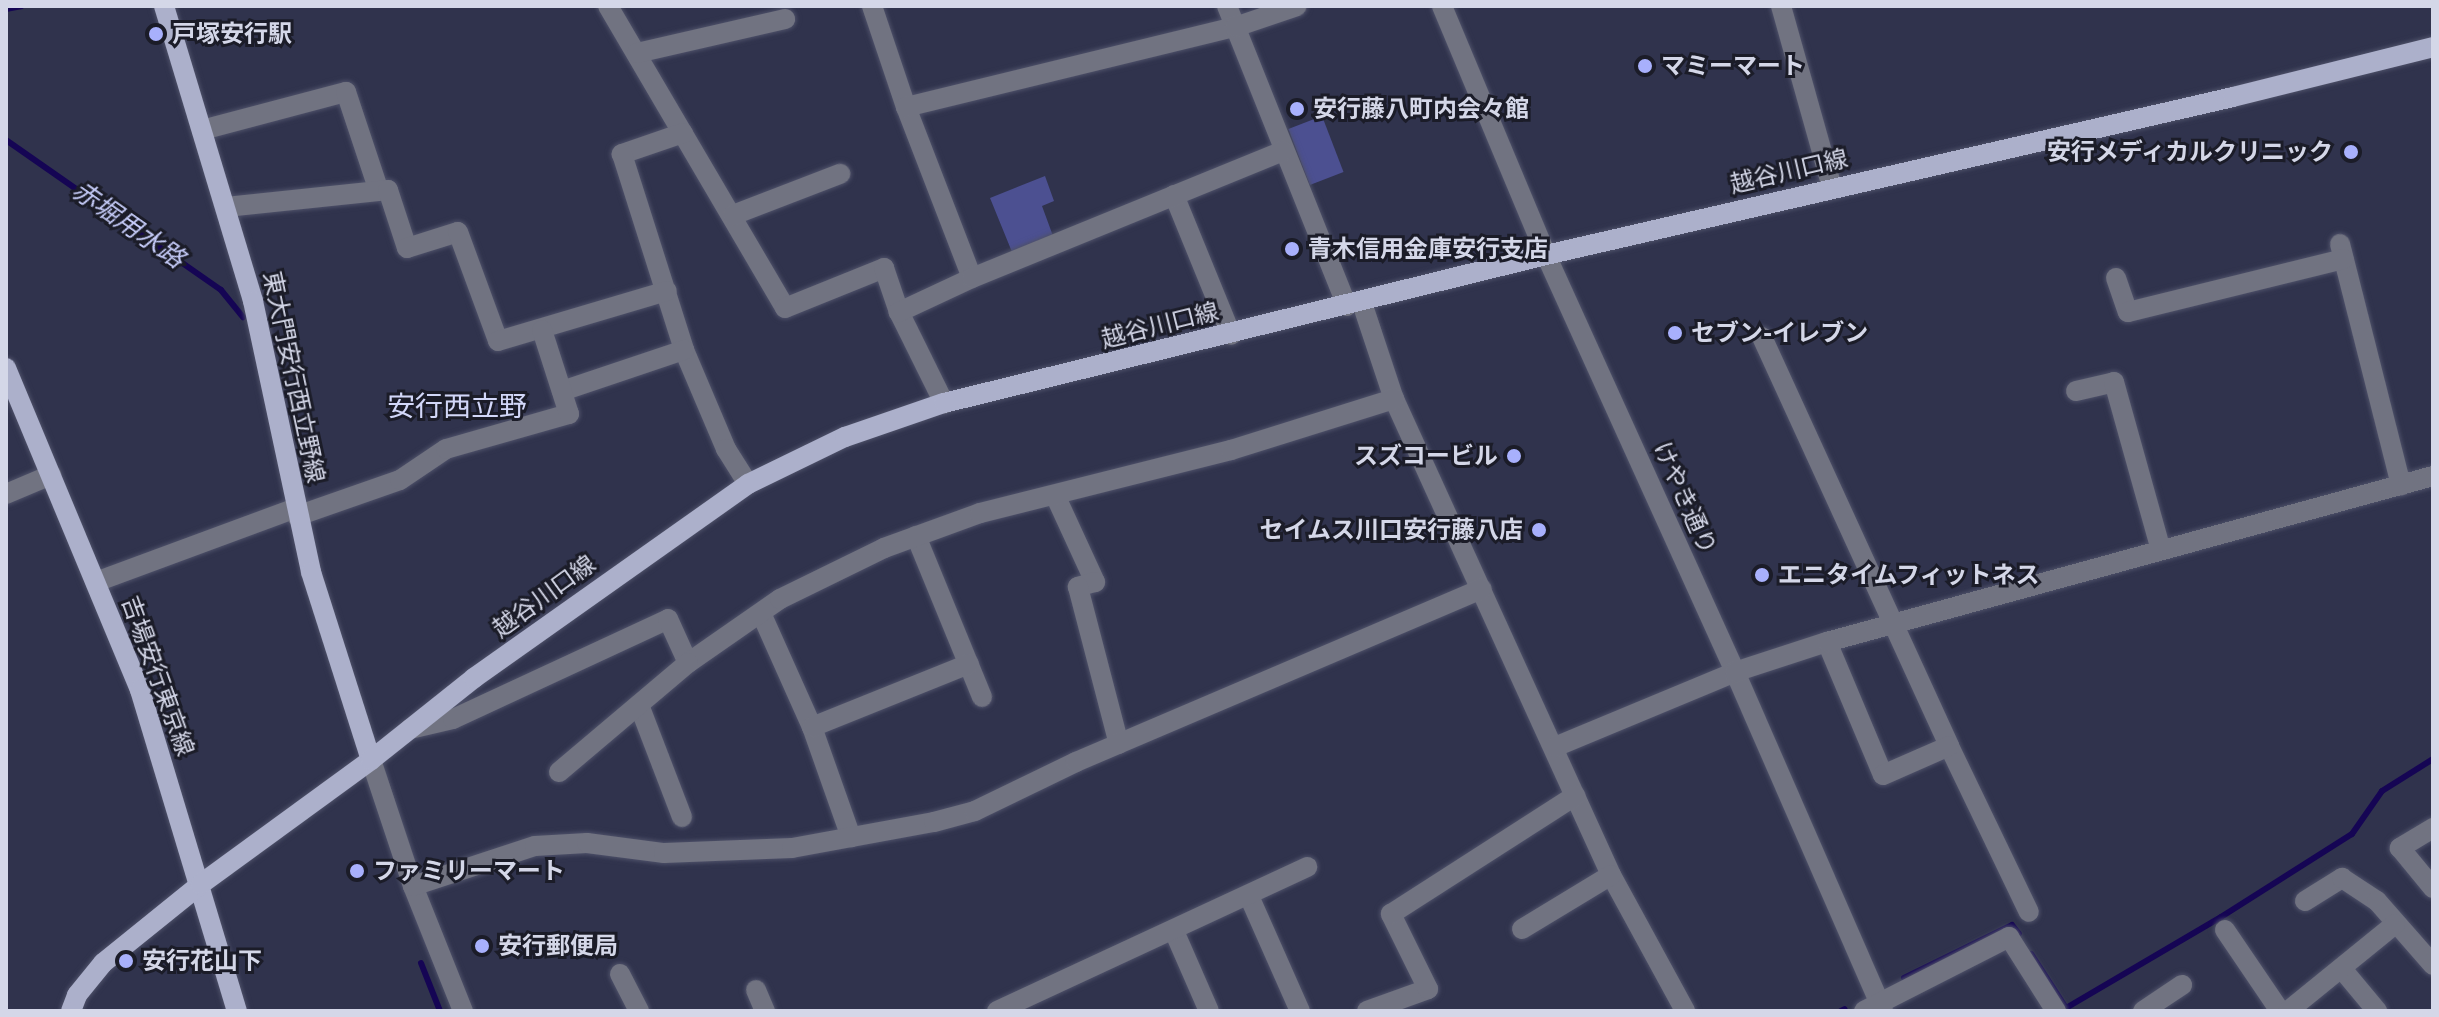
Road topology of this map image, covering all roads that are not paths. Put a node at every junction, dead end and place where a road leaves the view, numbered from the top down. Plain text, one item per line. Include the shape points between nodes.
1 (164, 6) edge
2 (608, 6) edge
3 (872, 6) edge
4 (1227, 6) edge
5 (1297, 6) edge
6 (1442, 6) edge
7 (1781, 6) edge
8 (785, 19) dead end
9 (1235, 27) junction
10 (2433, 47) edge
11 (637, 53) junction
12 (906, 107) junction
13 (202, 130) junction
14 (683, 133) junction
15 (1283, 151) junction
16 (840, 174) dead end
17 (1832, 187) junction
18 (378, 188) junction
19 (1174, 195) junction
20 (226, 207) junction
21 (733, 215) junction
22 (1546, 255) junction
23 (972, 278) junction
24 (2116, 278) dead end
25 (667, 291) junction
26 (1354, 305) junction
27 (899, 312) junction
28 (542, 330) junction
29 (1231, 335) junction
30 (1762, 337) dead end
31 (684, 350) junction
32 (6, 368) edge
33 (562, 391) junction
34 (2076, 391) dead end
35 (1394, 399) junction
36 (944, 403) junction
37 (51, 475) junction
38 (2433, 476) edge
39 (748, 484) junction
40 (2401, 485) junction
41 (6, 494) edge
42 (1055, 495) junction
43 (296, 512) junction
44 (916, 536) junction
45 (2161, 550) junction
46 (96, 582) junction
47 (1482, 589) junction
48 (761, 613) junction
49 (1892, 623) junction
50 (1827, 642) junction
51 (688, 663) junction
52 (969, 664) junction
53 (1735, 672) junction
54 (982, 697) dead end
55 (639, 705) junction
56 (812, 727) junction
57 (406, 729) junction
58 (1119, 744) junction
59 (1949, 746) junction
60 (1555, 747) junction
61 (371, 760) junction
62 (559, 772) dead end
63 (1575, 796) junction
64 (682, 817) dead end
65 (2433, 828) edge
66 (851, 837) junction
67 (1307, 867) dead end
68 (1611, 875) junction
69 (201, 884) junction
70 (413, 886) junction
71 (2433, 888) edge
72 (1249, 896) junction
73 (2305, 901) dead end
74 (2029, 912) dead end
75 (2395, 924) junction
76 (1522, 929) dead end
77 (2225, 930) dead end
78 (1174, 931) junction
79 (2433, 965) edge
80 (2342, 969) junction
81 (620, 974) dead end
82 (2182, 985) dead end
83 (756, 990) dead end
84 (1876, 1008) edge
85 (71, 1011) edge
86 (237, 1011) edge
87 (463, 1011) edge
88 (639, 1011) edge
89 (765, 1011) edge
90 (997, 1011) edge
91 (1209, 1011) edge
92 (1300, 1011) edge
93 (1367, 1011) edge
94 (1685, 1011) edge
95 (2056, 1011) edge
96 (2143, 1011) edge
97 (2280, 1011) edge
98 (2288, 1011) edge
99 (2377, 1011) edge

1 - 13 main road, 東大門安行西立野線
2 - 11 street
3 - 12 street
4 - 9 street
5 - 9 street
6 - 22 street, けやき通り
7 - 17 street
8 - 11 street
9 - 12 street
9 - 15 street
10 - 17 main road, 越谷川口線
11 - 14 street
12 - 23 street
13 - 18 street via 346,92
13 - 20 main road, 東大門安行西立野線
14 - 21 street
14 - 25 street via 622,154
15 - 19 street
15 - 26 street
16 - 21 street
17 - 22 main road, 越谷川口線
18 - 20 street
18 - 28 street via 388,190 407,248 458,232 498,341
19 - 23 street
19 - 29 street
20 - 43 main road, 東大門安行西立野線 via 253,301
21 - 27 street via 785,308 884,268
22 - 26 main road, 越谷川口線
22 - 53 street, けやき通り
23 - 27 street
24 - 40 street via 2128,312 2342,252
25 - 28 street
25 - 31 street
26 - 29 main road, 越谷川口線
26 - 35 street
27 - 36 street
28 - 33 street
29 - 36 main road, 越谷川口線
30 - 49 street
31 - 33 street
31 - 39 street via 726,449
32 - 37 main road, 吉場安行東京線
33 - 43 street via 569,414 446,449 400,480
34 - 45 street via 2114,382
35 - 42 street via 1231,450
35 - 47 street
36 - 39 main road, 越谷川口線 via 845,437
37 - 41 street
37 - 46 main road, 吉場安行東京線
38 - 40 street
39 - 57 main road, 越谷川口線
40 - 45 street
42 - 44 street
42 - 58 street via 1095,582 1078,587
43 - 46 street
43 - 61 main road, 東大門安行西立野線
44 - 48 street via 780,599
44 - 52 street
45 - 49 street
46 - 69 main road, 吉場安行東京線 via 140,690
47 - 58 street
47 - 60 street
48 - 51 street
48 - 56 street
49 - 50 street
49 - 59 street
50 - 53 street
50 - 59 street via 1883,775
51 - 55 street
51 - 57 street via 668,619 453,719
52 - 54 street
52 - 56 street
53 - 60 street
53 - 84 street, けやき通り
55 - 62 street
55 - 64 street
56 - 66 street
57 - 61 main road, 越谷川口線
58 - 66 street via 975,811
59 - 74 street
60 - 63 street
61 - 69 main road, 越谷川口線
61 - 70 street
63 - 68 street
63 - 93 street via 1391,914 1428,989
65 - 71 street via 2400,848
66 - 70 street via 792,848 664,853 587,843 535,846
67 - 72 street
68 - 76 street
68 - 94 street
69 - 85 main road, 越谷川口線 via 103,963
69 - 86 main road, 吉場安行東京線
70 - 87 street
72 - 78 street
72 - 92 street
73 - 75 street via 2342,878 2377,901
75 - 79 street
75 - 80 street
77 - 97 street
78 - 90 street
78 - 91 street
80 - 98 street
80 - 99 street
81 - 88 street
82 - 96 street
83 - 89 street
84 - 95 street via 2009,937

